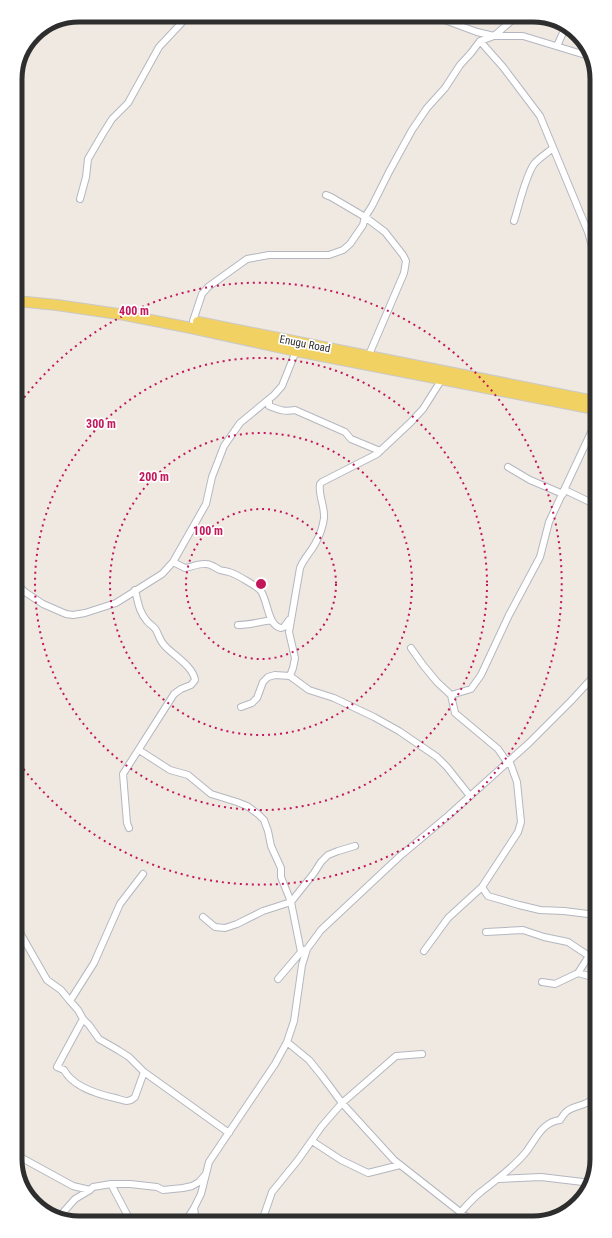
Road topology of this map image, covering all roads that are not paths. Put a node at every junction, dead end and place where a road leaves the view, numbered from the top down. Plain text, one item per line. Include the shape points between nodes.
1 (182, 22) edge
2 (449, 22) edge
3 (510, 22) edge
4 (564, 31) edge
5 (494, 36) junction
6 (480, 41) junction
7 (557, 46) junction
8 (585, 55) edge
9 (553, 148) junction
10 (326, 196) dead end
11 (80, 199) dead end
12 (365, 217) junction
13 (514, 221) dead end
14 (590, 239) edge
15 (22, 295) edge
16 (22, 302) edge
17 (193, 321) junction
18 (296, 350) junction
19 (368, 357) junction
20 (442, 379) junction
21 (269, 399) junction
22 (590, 400) edge
23 (590, 401) edge
24 (590, 435) edge
25 (380, 450) junction
26 (508, 467) dead end
27 (564, 492) junction
28 (590, 502) edge
29 (173, 562) junction
30 (22, 589) edge
31 (135, 590) junction
32 (291, 617) junction
33 (271, 620) junction
34 (238, 625) dead end
35 (411, 648) dead end
36 (290, 676) junction
37 (590, 680) edge
38 (451, 695) junction
39 (240, 707) dead end
40 (140, 750) junction
41 (508, 761) junction
42 (470, 796) junction
43 (129, 828) dead end
44 (356, 846) dead end
45 (143, 874) dead end
46 (482, 887) junction
47 (291, 902) junction
48 (590, 914) edge
49 (203, 917) dead end
50 (486, 932) dead end
51 (22, 936) edge
52 (307, 949) junction
53 (424, 951) dead end
54 (301, 952) junction
55 (589, 956) junction
56 (590, 959) edge
57 (578, 973) junction
58 (590, 975) edge
59 (278, 979) dead end
60 (542, 982) dead end
61 (70, 1001) junction
62 (83, 1019) junction
63 (287, 1042) junction
64 (422, 1054) dead end
65 (144, 1072) junction
66 (590, 1102) edge
67 (342, 1103) junction
68 (228, 1133) junction
69 (312, 1141) junction
70 (22, 1158) edge
71 (400, 1165) junction
72 (206, 1173) junction
73 (499, 1179) junction
74 (585, 1183) edge
75 (111, 1184) junction
76 (90, 1190) junction
77 (194, 1208) junction
78 (62, 1213) edge
79 (460, 1213) junction
80 (128, 1216) edge
81 (189, 1216) edge
82 (195, 1216) edge
83 (264, 1216) edge
84 (464, 1216) edge

1 - 11 street via 159,47 128,102 112,119 98,141 88,159
2 - 5 street
3 - 5 street
4 - 7 street
5 - 6 street
5 - 7 street via 523,36
6 - 9 street via 503,66 540,116
6 - 12 street via 412,130
7 - 8 street
9 - 13 street via 534,165
9 - 14 street
10 - 12 street
12 - 17 street via 363,225 350,244 336,253 261,256 242,262 202,294
12 - 19 street via 385,232 406,261 404,273
15 - 17 main road, Enugu Road
16 - 18 main road via 132,317
17 - 19 main road, Enugu Road
18 - 20 main road
18 - 21 street via 282,386
19 - 22 main road, Enugu Road
20 - 23 main road
20 - 25 street via 423,409
21 - 25 street via 269,406 280,411 295,410 345,432 351,439
21 - 29 street via 240,423 224,446 212,477 206,504
24 - 27 street
25 - 32 street via 377,454 320,484 324,509 322,526 315,544 300,568
26 - 27 street via 530,480
27 - 28 street
27 - 38 street via 549,522 540,557 481,675 471,689
29 - 31 street via 162,574
29 - 33 street via 185,568 208,564 258,588 264,596
30 - 31 street via 43,604 73,615 116,603
31 - 40 street via 139,610 156,629 165,646 184,663 195,680 191,686 174,694
32 - 33 street via 281,628 274,625
32 - 36 street via 289,632 295,658
33 - 34 street
35 - 38 street via 437,682
36 - 39 street via 268,677 263,682 257,698 252,703
36 - 42 street via 309,690 334,698 399,731 437,757
37 - 41 street
38 - 41 street via 455,713 498,748
40 - 43 street via 123,774
40 - 47 street via 170,770 188,775 211,794 247,806 264,820
41 - 42 street
41 - 46 street via 517,782 520,827 516,838
42 - 52 street via 344,907 320,930
44 - 47 street via 328,855
45 - 61 street via 120,904 94,963
46 - 48 street via 488,896 519,905 540,910
46 - 53 street via 448,918
47 - 49 street via 225,928 215,927
47 - 54 street
50 - 55 street via 527,931 568,942
51 - 61 street via 47,980 61,990
52 - 54 street
52 - 63 street via 302,965 294,1021
54 - 59 street
55 - 56 street
55 - 57 street
57 - 58 street
57 - 60 street via 555,984
61 - 62 street
62 - 65 street via 99,1040 129,1057
62 - 65 street via 57,1067 64,1070 77,1084 127,1101 135,1097
63 - 67 street via 308,1060
63 - 68 street
64 - 67 street via 396,1056
65 - 68 street
66 - 73 street via 567,1111 560,1120 543,1128
67 - 69 street
67 - 71 street
68 - 72 street via 209,1162
69 - 71 street via 341,1160 368,1173
69 - 83 street via 272,1192
70 - 76 street via 73,1186
71 - 79 street
72 - 75 street via 199,1182 183,1188 163,1190 157,1187
72 - 77 street via 201,1194
73 - 74 street via 540,1177
73 - 79 street via 481,1192
75 - 76 street via 92,1187
75 - 80 street
76 - 78 street via 75,1199
77 - 81 street
77 - 82 street
79 - 84 street

